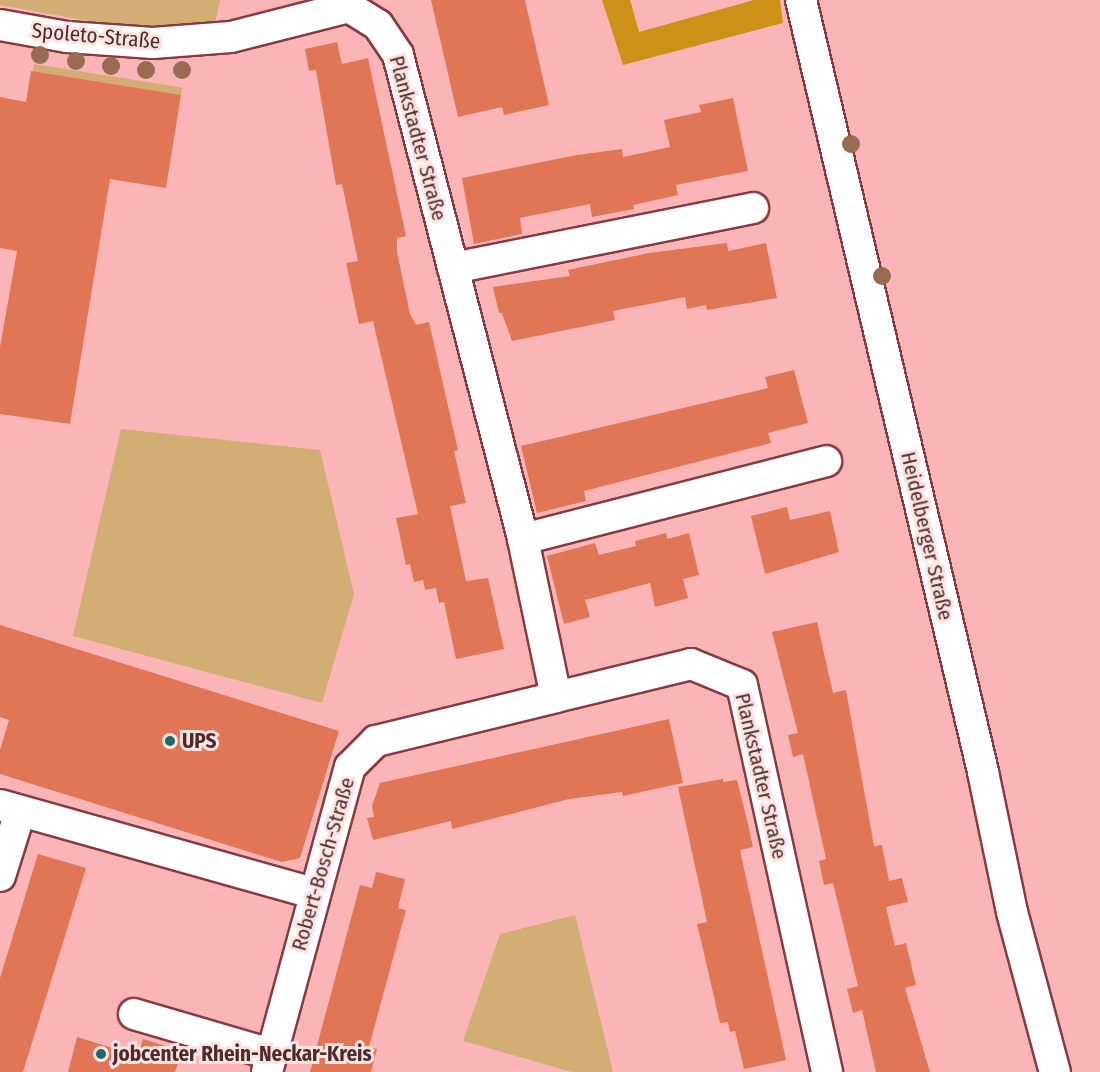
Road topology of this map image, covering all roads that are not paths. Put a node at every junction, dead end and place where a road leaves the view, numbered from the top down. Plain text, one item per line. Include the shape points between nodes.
1 (801, 0) edge
2 (0, 25) edge
3 (193, 42) joint
4 (753, 208) dead end
5 (453, 268) junction
6 (826, 461) dead end
7 (523, 539) junction
8 (556, 697) junction
9 (10, 808) edge
10 (0, 876) edge
11 (313, 893) junction
12 (134, 1014) dead end
13 (269, 1063) edge
14 (827, 1072) edge
15 (1055, 1072) edge

1 - 15 street, Heidelberger Straße via 983,772 1012,912
2 - 3 street, Spoleto-Straße via 67,37
3 - 5 street, Plankstadter Straße via 231,37 349,8 378,25 398,55
4 - 5 street
5 - 7 street, Plankstadter Straße
6 - 7 street
7 - 8 street, Plankstadter Straße
8 - 11 street, Robert-Bosch-Straße via 376,741 350,767 344,780
8 - 14 street, Plankstadter Straße via 691,664 742,685
9 - 10 street
9 - 11 street
11 - 13 street, Robert-Bosch-Straße
12 - 13 street

